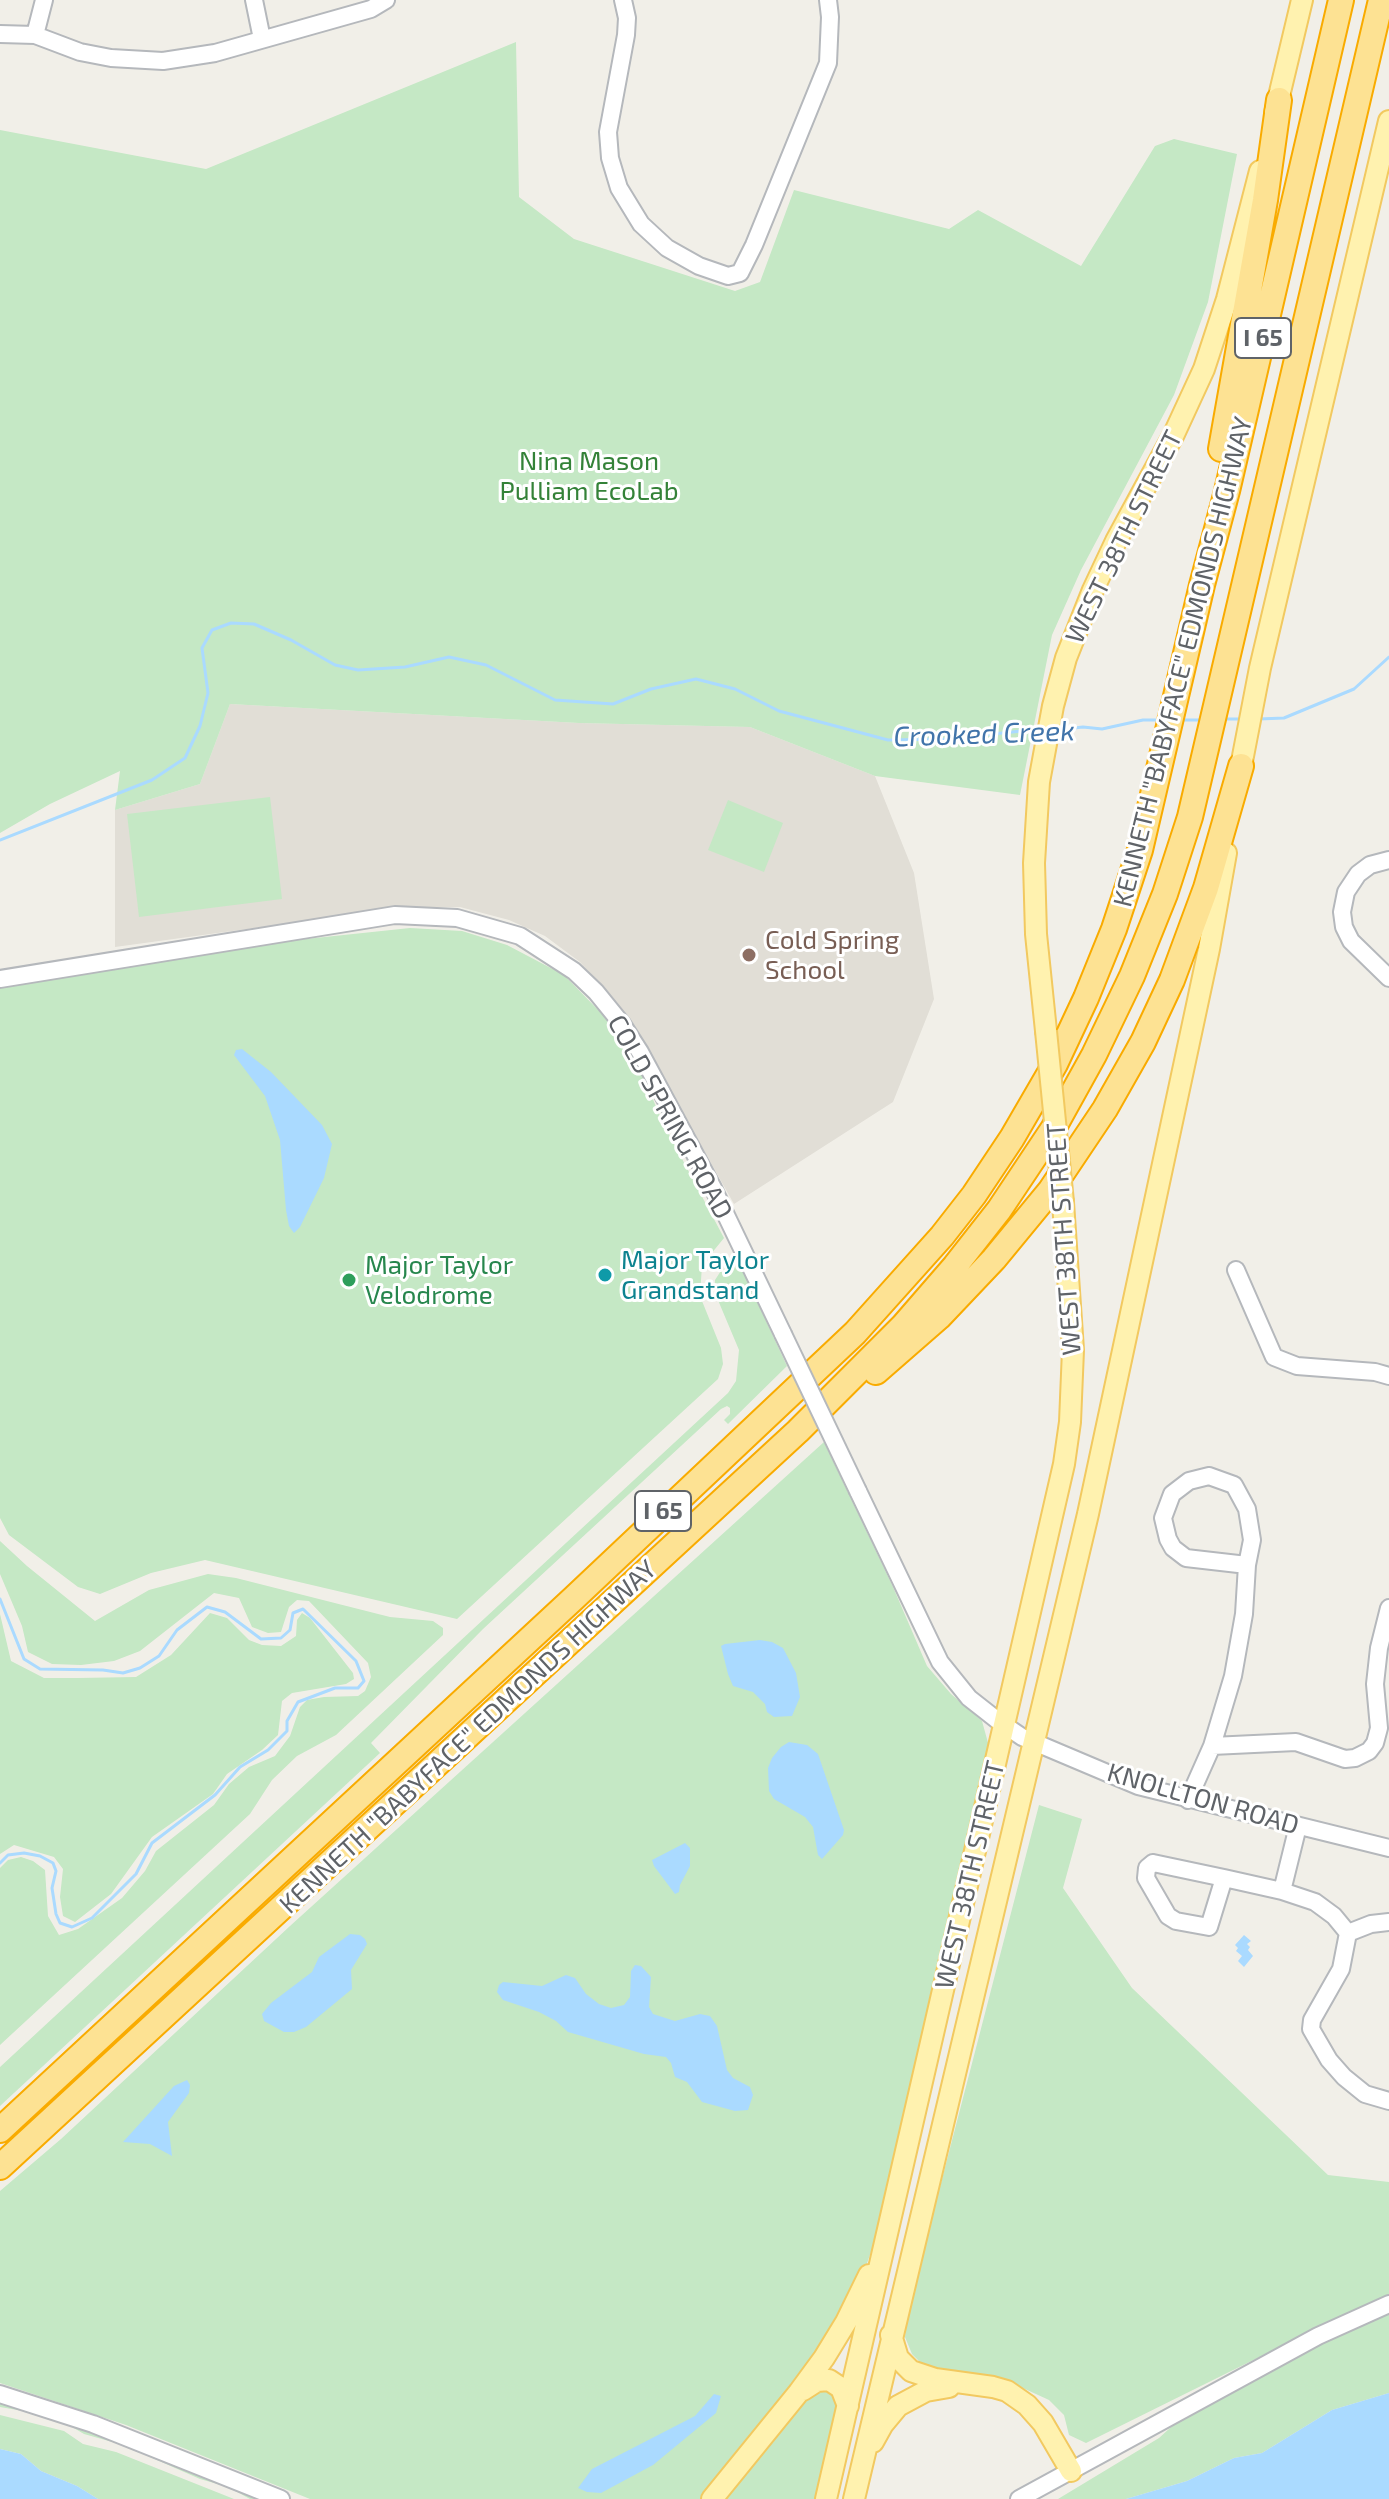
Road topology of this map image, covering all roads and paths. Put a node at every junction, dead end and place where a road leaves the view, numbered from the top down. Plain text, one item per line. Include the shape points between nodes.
1 (44, 0) edge
2 (254, 0) edge
3 (386, 0) edge
4 (623, 0) edge
5 (828, 0) edge
6 (1302, 0) edge
7 (1341, 0) edge
8 (1381, 0) edge
9 (0, 34) edge
10 (35, 35) junction
11 (262, 39) junction
12 (1279, 100) junction
13 (1389, 121) edge
14 (1202, 585) junction
15 (1241, 766) junction
16 (1389, 860) edge
17 (1389, 978) edge
18 (0, 979) edge
19 (1236, 1270) dead end
20 (1389, 1376) edge
21 (798, 1431) junction
22 (1247, 1565) junction
23 (1389, 1608) edge
24 (1021, 1735) junction
25 (1212, 1746) junction
26 (1188, 1800) junction
27 (1298, 1826) junction
28 (1389, 1848) edge
29 (1224, 1878) junction
30 (1282, 1891) junction
31 (1389, 1922) edge
32 (1348, 1933) junction
33 (1389, 2101) edge
34 (0, 2130) edge
35 (0, 2167) edge
36 (893, 2204) junction
37 (1389, 2304) edge
38 (891, 2335) junction
39 (993, 2387) junction
40 (799, 2392) junction
41 (0, 2394) edge
42 (848, 2406) junction
43 (862, 2464) junction
44 (1071, 2471) junction
45 (281, 2499) edge
46 (712, 2499) edge
47 (826, 2499) edge
48 (854, 2499) edge
49 (1019, 2499) edge

1 - 10 street
2 - 11 street
3 - 11 street via 371,9
4 - 5 street via 626,35 608,132 619,188 641,224 667,248 728,276 740,273 828,63
6 - 12 main road, WEST 38TH STREET
7 - 14 highway, KENNETH "BABYFACE" EDMONDS HIGHWAY / I 65
8 - 21 highway, KENNETH "BABYFACE" EDMONDS HIGHWAY / I 65 via 1202,770 1143,951 1053,1129 999,1210 885,1344
9 - 10 street
10 - 11 street via 91,55 148,61 195,57
12 - 14 highway
12 - 24 main road, WEST 38TH STREET, bridge via 1211,349 1186,411 1093,590 1073,637 1047,731 1034,886 1073,1320 1070,1422
13 - 15 main road, WEST 38TH STREET
14 - 34 highway, KENNETH "BABYFACE" EDMONDS HIGHWAY / I 65 via 1140,850 1114,929 1065,1042 1026,1114 914,1270 833,1354
15 - 21 highway via 1206,888 1172,980 1083,1145 1035,1211 967,1288 893,1359
15 - 24 main road, WEST 38TH STREET via 1209,949 1141,1272
16 - 17 street via 1358,874 1346,892 1342,912 1348,937
18 - 24 street, COLD SPRING ROAD, bridge via 395,915 457,918 520,936 574,971 640,1052 713,1188 940,1662 969,1698
19 - 20 street via 1274,1357 1297,1366
21 - 35 highway, KENNETH "BABYFACE" EDMONDS HIGHWAY / I 65
22 - 22 street via 1251,1524 1234,1485 1204,1477 1176,1490 1163,1518 1173,1548 1188,1559
22 - 25 street via 1238,1656
23 - 25 street via 1375,1684 1379,1728 1369,1751 1345,1759 1296,1742
24 - 26 street, KNOLLTON ROAD via 1126,1782
24 - 36 main road, WEST 38TH STREET
24 - 38 main road, WEST 38TH STREET
25 - 26 street
26 - 27 street, KNOLLTON ROAD
27 - 28 street, KNOLLTON ROAD
27 - 30 street
29 - 29 street via 1157,1863 1145,1874 1171,1919 1208,1928
29 - 30 street
30 - 32 street via 1321,1906
31 - 32 street
32 - 33 street via 1341,1969 1311,2029 1344,2077 1365,2094
36 - 40 main road via 859,2297
36 - 42 main road, WEST 38TH STREET
37 - 44 street via 1306,2342
38 - 39 main road via 898,2358 911,2371
38 - 43 main road, WEST 38TH STREET
39 - 43 main road via 934,2388 907,2399 883,2424
39 - 44 main road via 1016,2396 1035,2413
40 - 42 main road via 829,2380 841,2388
40 - 46 main road
41 - 45 street via 93,2424
42 - 47 main road, WEST 38TH STREET
43 - 48 main road, WEST 38TH STREET
44 - 49 street

